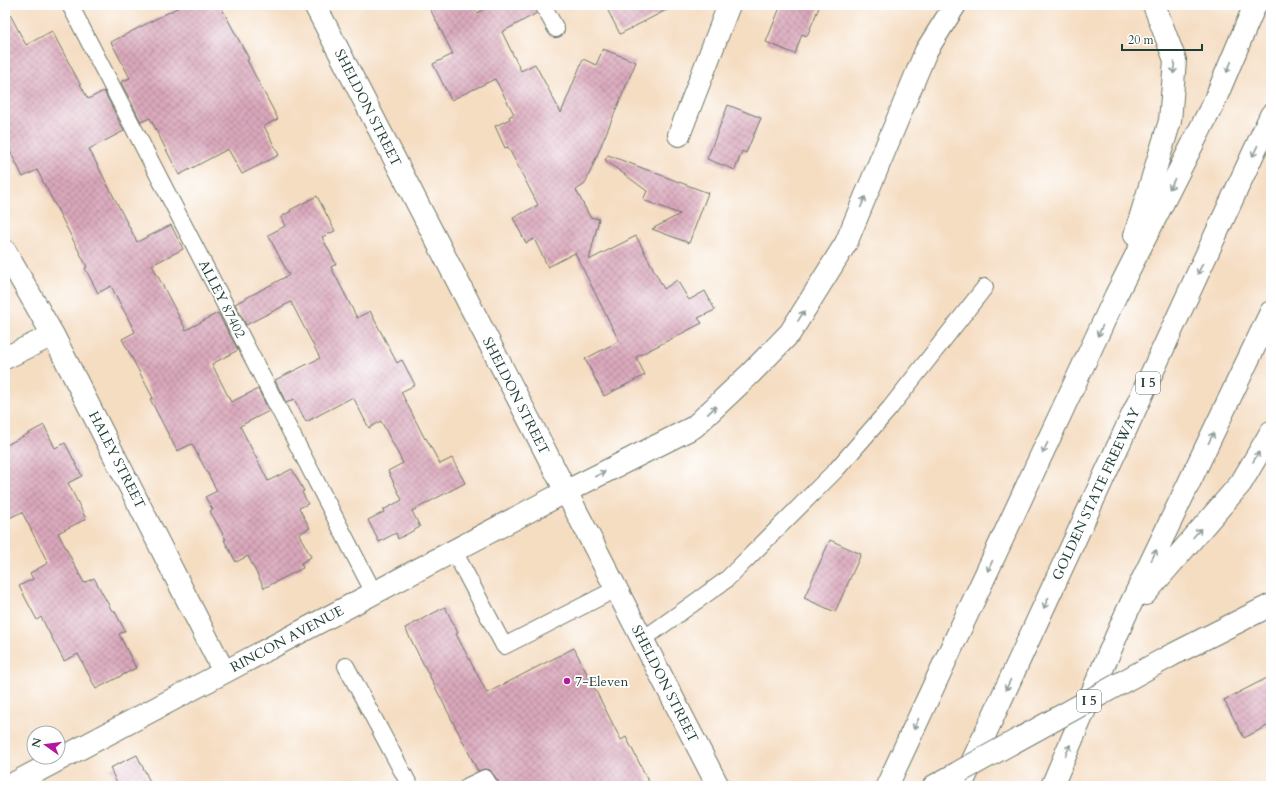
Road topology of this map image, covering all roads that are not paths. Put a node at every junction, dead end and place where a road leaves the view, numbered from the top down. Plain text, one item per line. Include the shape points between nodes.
1 (70, 5) edge
2 (315, 5) edge
3 (543, 5) edge
4 (729, 5) edge
5 (955, 5) edge
6 (1154, 5) edge
7 (1255, 5) edge
8 (556, 30) dead end
9 (1271, 115) edge
10 (679, 135) dead end
11 (5, 251) edge
12 (984, 287) dead end
13 (1116, 295) junction
14 (1271, 312) edge
15 (53, 335) junction
16 (5, 358) edge
17 (1271, 432) edge
18 (565, 492) junction
19 (454, 551) junction
20 (616, 589) junction
21 (374, 593) junction
22 (1271, 604) edge
23 (1126, 616) junction
24 (642, 640) junction
25 (346, 666) dead end
26 (224, 672) junction
27 (9, 786) edge
28 (410, 786) edge
29 (468, 786) edge
30 (490, 786) edge
31 (718, 786) edge
32 (887, 786) edge
33 (934, 786) edge
34 (961, 786) edge
35 (1052, 786) edge

1 - 21 lane, ALLEY 87402
2 - 18 main road, SHELDON STREET
3 - 8 lane
4 - 10 main road
18 -> 5 main road, RINCON AVENUE via 694,427 790,333 846,243 926,51
6 -> 13 main road via 1175,60 1170,121
7 -> 13 main road via 1214,102
9 -> 34 main road, GOLDEN STATE FREEWAY / I 5
11 - 15 main road, HALEY STREET
12 - 24 lane via 890,408 836,470 726,580
13 -> 32 main road
23 -> 14 main road, I 5
15 - 16 main road
15 - 26 main road, HALEY STREET
23 -> 17 main road via 1241,483
18 - 19 main road, RINCON AVENUE
18 - 20 main road, SHELDON STREET
19 - 20 lane via 504,646
19 - 21 main road, RINCON AVENUE
20 - 24 main road, SHELDON STREET
21 - 26 main road, RINCON AVENUE
22 - 33 main road, bridge via 1170,656
35 -> 23 main road, I 5
24 - 31 main road, SHELDON STREET
25 - 28 lane
26 - 27 main road, RINCON AVENUE
29 - 30 lane via 485,778

